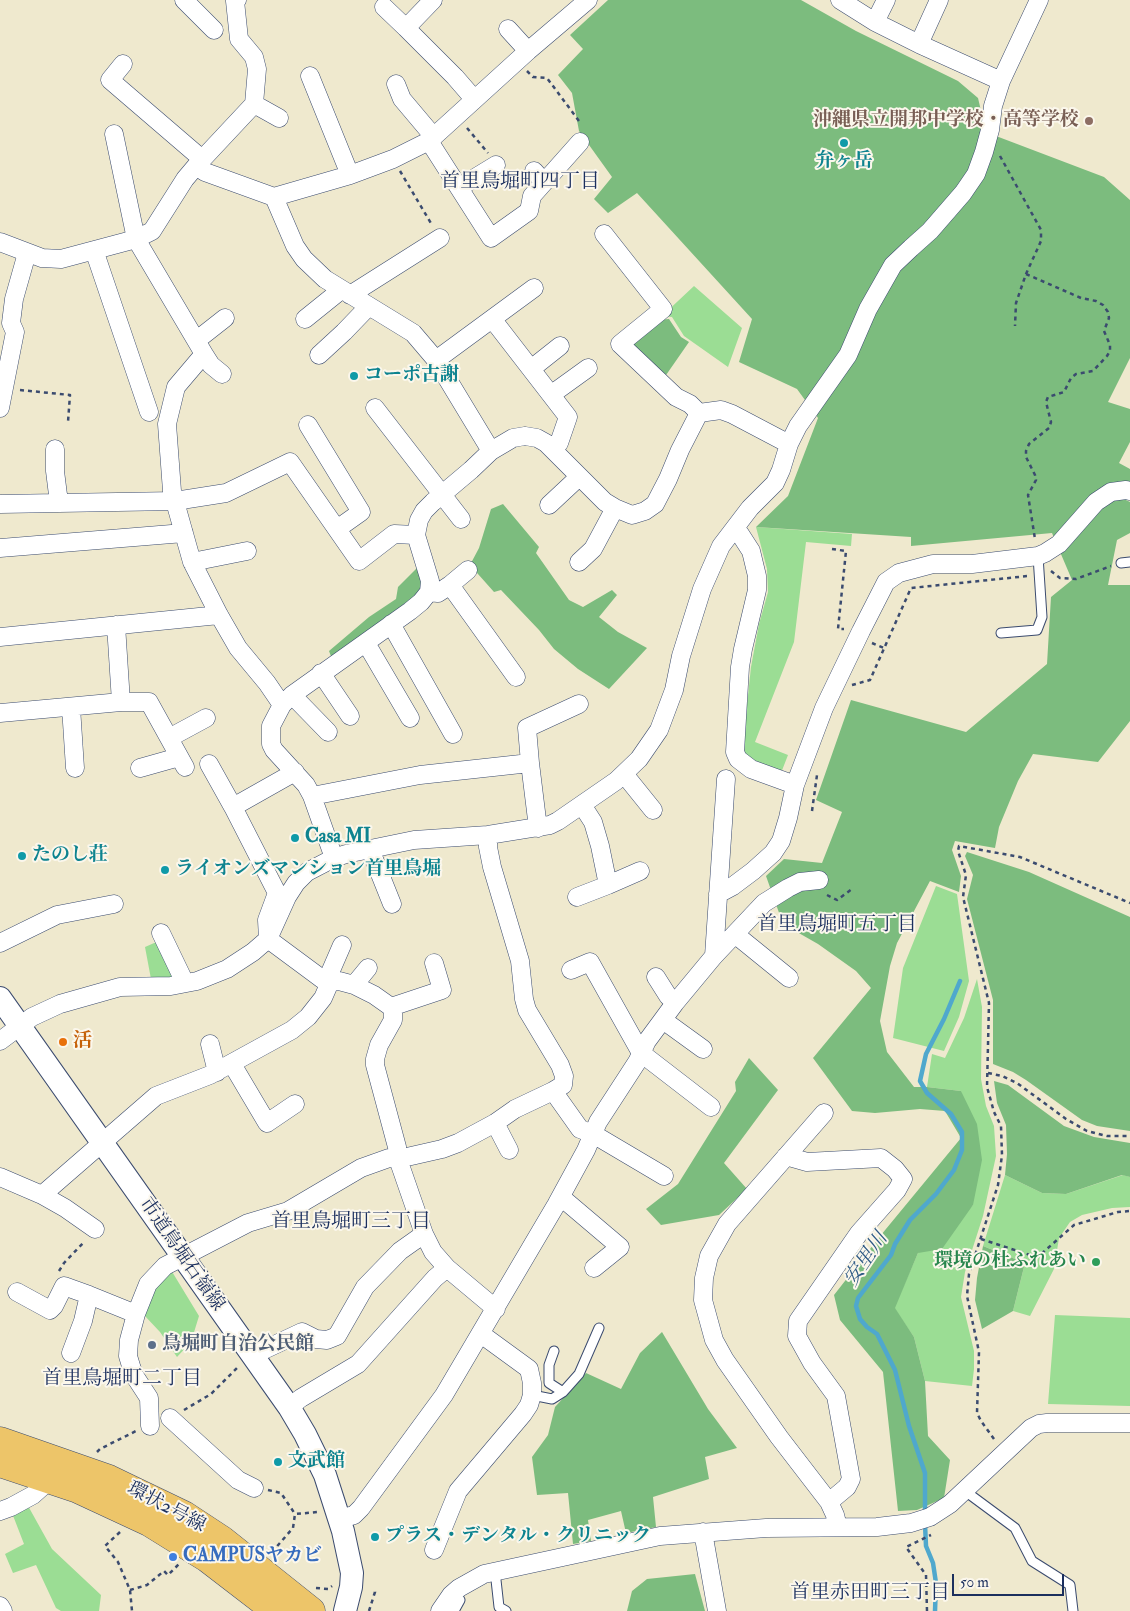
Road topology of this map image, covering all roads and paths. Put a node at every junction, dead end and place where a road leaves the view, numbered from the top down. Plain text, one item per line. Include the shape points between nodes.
1 (184, 0) edge
2 (237, 0) edge
3 (433, 0) edge
4 (588, 0) edge
5 (840, 0) edge
6 (886, 0) edge
7 (940, 0) edge
8 (1038, 0) edge
9 (384, 7) dead end
10 (875, 22) junction
11 (406, 28) junction
12 (508, 29) dead end
13 (214, 30) dead end
14 (919, 44) junction
15 (528, 51) junction
16 (123, 64) dead end
17 (524, 68) dead end
18 (310, 76) dead end
19 (1000, 81) junction
20 (396, 84) dead end
21 (474, 99) junction
22 (254, 104) junction
23 (279, 118) dead end
24 (579, 121) dead end
25 (114, 134) dead end
26 (432, 139) junction
27 (580, 142) dead end
28 (999, 153) dead end
29 (393, 159) junction
30 (199, 162) junction
31 (496, 165) dead end
32 (350, 175) junction
33 (460, 187) junction
34 (274, 197) junction
35 (604, 234) dead end
36 (440, 238) joint
37 (136, 239) junction
38 (0, 242) edge
39 (94, 250) junction
40 (27, 253) junction
41 (1026, 274) junction
42 (534, 288) dead end
43 (346, 292) junction
44 (369, 306) junction
45 (225, 318) dead end
46 (305, 319) dead end
47 (492, 320) junction
48 (1015, 326) dead end
49 (560, 346) dead end
50 (200, 347) junction
51 (319, 355) dead end
52 (436, 360) junction
53 (588, 368) dead end
54 (532, 369) junction
55 (222, 374) dead end
56 (4, 388) junction
57 (552, 394) junction
58 (0, 408) edge
59 (375, 408) dead end
60 (149, 412) dead end
61 (699, 413) junction
62 (68, 422) dead end
63 (308, 425) dead end
64 (789, 444) junction
65 (55, 449) dead end
66 (554, 449) junction
67 (491, 451) junction
68 (579, 477) junction
69 (1130, 491) edge
70 (441, 495) junction
71 (175, 501) junction
72 (59, 503) junction
73 (0, 504) edge
74 (550, 505) dead end
75 (614, 508) junction
76 (461, 519) dead end
77 (337, 529) junction
78 (734, 529) junction
79 (184, 532) junction
80 (416, 535) junction
81 (0, 548) edge
82 (832, 549) dead end
83 (247, 551) dead end
84 (1038, 560) junction
85 (192, 562) junction
86 (579, 562) dead end
87 (1125, 563) edge
88 (468, 570) dead end
89 (450, 586) junction
90 (429, 592) junction
91 (219, 615) junction
92 (392, 624) junction
93 (116, 626) junction
94 (860, 631) junction
95 (1001, 633) dead end
96 (0, 637) edge
97 (366, 643) junction
98 (321, 673) junction
99 (516, 677) dead end
100 (843, 688) dead end
101 (287, 700) junction
102 (121, 702) junction
103 (579, 704) dead end
104 (71, 707) junction
105 (0, 713) edge
106 (350, 716) dead end
107 (206, 718) dead end
108 (410, 718) dead end
109 (328, 732) dead end
110 (454, 734) dead end
111 (169, 738) junction
112 (530, 763) junction
113 (209, 764) dead end
114 (820, 767) dead end
115 (75, 768) dead end
116 (140, 768) dead end
117 (295, 772) junction
118 (624, 774) junction
119 (726, 779) dead end
120 (795, 785) junction
121 (312, 796) junction
122 (582, 805) junction
123 (233, 807) junction
124 (653, 810) dead end
125 (812, 811) dead end
126 (538, 828) junction
127 (488, 835) junction
128 (370, 849) junction
129 (334, 858) junction
130 (640, 871) dead end
131 (819, 880) joint
132 (608, 885) junction
133 (852, 889) dead end
134 (718, 894) junction
135 (577, 897) dead end
136 (1130, 903) edge
137 (114, 904) dead end
138 (392, 904) dead end
139 (161, 933) dead end
140 (736, 935) junction
141 (268, 938) junction
142 (0, 943) edge
143 (342, 945) dead end
144 (714, 956) junction
145 (434, 963) dead end
146 (368, 968) dead end
147 (571, 970) dead end
148 (656, 977) dead end
149 (789, 978) dead end
150 (330, 982) junction
151 (185, 983) junction
152 (354, 986) junction
153 (0, 998) edge
154 (675, 1003) junction
155 (391, 1007) junction
156 (663, 1020) junction
157 (20, 1026) junction
158 (0, 1041) edge
159 (210, 1044) dead end
160 (703, 1049) dead end
161 (641, 1053) junction
162 (225, 1068) junction
163 (988, 1073) junction
164 (553, 1091) junction
165 (294, 1104) dead end
166 (711, 1107) dead end
167 (824, 1113) dead end
168 (495, 1123) junction
169 (593, 1134) junction
170 (1130, 1136) edge
171 (102, 1142) junction
172 (509, 1150) dead end
173 (786, 1156) junction
174 (398, 1159) junction
175 (664, 1176) dead end
176 (0, 1177) edge
177 (42, 1195) junction
178 (561, 1196) junction
179 (1130, 1210) edge
180 (95, 1229) joint
181 (424, 1234) junction
182 (981, 1239) junction
183 (182, 1257) junction
184 (447, 1268) junction
185 (594, 1268) dead end
186 (64, 1286) junction
187 (17, 1292) dead end
188 (89, 1295) junction
189 (496, 1309) junction
190 (136, 1314) junction
191 (599, 1328) dead end
192 (481, 1334) junction
193 (554, 1351) dead end
194 (71, 1353) dead end
195 (253, 1355) junction
196 (563, 1392) junction
197 (532, 1395) junction
198 (289, 1407) junction
199 (170, 1418) dead end
200 (1130, 1423) edge
201 (150, 1426) dead end
202 (0, 1441) edge
203 (1004, 1453) junction
204 (0, 1463) edge
205 (51, 1479) junction
206 (254, 1488) dead end
207 (965, 1491) junction
208 (281, 1494) dead end
209 (829, 1502) junction
210 (0, 1511) edge
211 (295, 1514) junction
212 (331, 1515) junction
213 (838, 1527) junction
214 (122, 1530) dead end
215 (703, 1532) junction
216 (936, 1533) dead end
217 (434, 1550) dead end
218 (268, 1556) dead end
219 (180, 1564) dead end
220 (495, 1571) junction
221 (374, 1588) dead end
222 (130, 1590) junction
223 (453, 1603) edge
224 (0, 1606) edge
225 (3, 1611) edge
226 (132, 1611) edge
227 (276, 1611) edge
228 (311, 1611) edge
229 (345, 1611) edge
230 (369, 1611) edge
231 (440, 1611) edge
232 (506, 1611) edge
233 (717, 1611) edge
234 (927, 1611) edge
235 (1073, 1611) edge

1 - 13 street
2 - 22 street via 234,1 239,39 254,58 257,69
3 - 11 street
4 - 15 street
5 - 10 street
6 - 10 street
7 - 14 street
8 - 19 street
9 - 11 street
10 - 14 street
11 - 21 street
12 - 15 street
14 - 19 street
15 - 21 street
16 - 30 street via 110,80
17 - 24 path via 533,77 547,78
18 - 32 street
19 - 64 street via 990,130 976,174 930,231 893,265 868,309 848,355 808,409
20 - 26 street via 402,99
21 - 26 street
22 - 23 street
22 - 30 street
25 - 37 street
26 - 29 street
26 - 33 street
27 - 33 street via 539,177 530,211 495,243
28 - 41 path via 1041,230 1042,241
29 - 32 street
29 - 36 path
30 - 34 street via 205,172
30 - 37 street via 152,231
31 - 33 street
32 - 34 street
34 - 43 street via 299,253 325,279
35 - 61 street via 663,308 615,348
36 - 43 street
37 - 39 street
37 - 50 street
38 - 40 street
39 - 40 street via 61,259
39 - 60 street
40 - 56 street via 14,299 11,323 15,332
41 - 48 path via 1016,303
41 - 84 path via 1080,298 1096,301 1103,305 1109,318 1104,330 1110,345 1108,356 1093,371 1071,378 1064,392 1048,397 1049,428 1026,451 1036,480 1028,496
42 - 47 street
43 - 44 street
43 - 46 street
44 - 51 street
44 - 52 street via 413,333
45 - 50 street
47 - 52 street
47 - 54 street
49 - 54 street
50 - 55 street via 211,365
50 - 71 street via 176,386 172,491
52 - 67 street
53 - 57 street
54 - 57 street
56 - 58 street
56 - 62 path via 70,395
57 - 66 street via 568,417
59 - 70 street
61 - 64 street via 721,410
61 - 75 street via 654,504 632,515
63 - 77 street via 360,512
64 - 78 street via 775,483
65 - 72 street
66 - 67 street via 537,438 525,436 513,438
66 - 68 street
67 - 70 street
68 - 74 street
68 - 75 street
69 - 84 street via 1111,492 1096,502 1052,550
70 - 76 street
70 - 80 street via 424,510
71 - 72 street
71 - 77 street via 226,493 290,462
71 - 79 street
72 - 73 street
75 - 86 street via 593,549
77 - 80 street via 359,560 394,534
78 - 118 street via 721,546 702,589 674,690 659,730 640,759
78 - 120 street via 751,551 757,576 757,590 740,668 735,752 738,759 751,769
79 - 81 street
79 - 85 street
80 - 90 street via 430,581
82 - 94 path via 846,551 838,629
83 - 85 street
84 - 87 path via 1060,578 1076,579
84 - 94 street via 934,564 899,573 882,588
84 - 95 lane via 1042,617 1037,630
84 - 100 path via 1028,565 1028,577 911,588 870,680
85 - 91 street
88 - 89 street
89 - 90 street via 438,593
89 - 99 street
90 - 92 street
91 - 93 street
91 - 101 street via 238,648 267,683
92 - 97 street
92 - 110 street
93 - 96 street
93 - 102 street
94 - 120 street via 824,708
97 - 98 street
97 - 108 street
98 - 101 street
98 - 106 street
101 - 109 street
101 - 117 street via 272,726 271,744
102 - 104 street
102 - 111 street via 148,702
103 - 112 street via 527,728
104 - 105 street
104 - 115 street
107 - 111 street
111 - 116 street via 182,762
112 - 121 street via 420,775
112 - 126 street
113 - 123 street
114 - 125 path
117 - 121 street
117 - 123 street
118 - 122 street
118 - 124 street
119 - 134 street
120 - 134 street via 781,841 773,853
121 - 129 street
122 - 126 street via 558,822
122 - 132 street via 593,822
123 - 141 street via 277,892 267,920
126 - 127 street
127 - 128 street via 414,840
127 - 164 street via 492,867 520,961 527,1010 564,1076 563,1085
128 - 129 street
128 - 138 street
129 - 141 street via 307,872 296,883
130 - 132 street
131 - 133 path via 826,895 837,900
131 - 140 street via 800,882 776,895 764,903
132 - 135 street
134 - 144 street
136 - 163 path via 1020,857 959,846 966,875 963,897 988,1003
137 - 142 street via 57,915
139 - 151 street
140 - 144 street
140 - 149 street
141 - 150 street
141 - 151 street via 227,969
143 - 150 street via 329,976
144 - 154 street
145 - 155 street via 442,990
146 - 152 street
147 - 161 street via 590,962
148 - 154 street
150 - 152 street
150 - 162 street via 323,998 308,1017 292,1030
151 - 157 street via 120,987 54,1006
152 - 155 street
153 - 157 street, 市道鳥堀石嶺線
154 - 156 street
155 - 174 street via 393,1020 375,1059
156 - 160 street
156 - 161 street
157 - 158 street
157 - 171 street, 市道鳥堀石嶺線
159 - 162 street
161 - 166 street
161 - 169 street
162 - 165 street via 269,1127
162 - 171 street via 156,1096
163 - 170 path via 1017,1083 1087,1131 1106,1136
163 - 182 path via 994,1112 1001,1126 1002,1155 998,1185
164 - 168 street via 515,1109
164 - 169 street via 575,1124
167 - 173 street
168 - 172 street
168 - 174 street via 442,1149
169 - 175 street
169 - 178 street
171 - 177 street
171 - 183 street, 市道鳥堀石嶺線
173 - 209 street via 716,1240 704,1278 703,1300 714,1340 734,1374
173 - 209 street via 807,1162 881,1158 903,1179 859,1233 798,1321 797,1336 836,1396 851,1479
174 - 181 street
174 - 183 street via 389,1158 361,1168 288,1210 248,1223
176 - 177 street
177 - 180 street
178 - 185 street via 620,1247
178 - 189 street
179 - 182 path via 1074,1225 1040,1255 1033,1256
180 - 186 path via 61,1267 59,1278
181 - 184 street
181 - 195 street via 400,1251 365,1287 337,1336 327,1340 316,1339 302,1332
182 - 203 path via 969,1274 967,1296 979,1352 977,1413
183 - 190 street via 152,1278
183 - 195 street, 市道鳥堀石嶺線
184 - 189 street
184 - 198 street via 358,1364
186 - 187 street via 50,1310
186 - 188 street
188 - 190 street
188 - 194 street
189 - 192 street
190 - 201 street via 128,1356 134,1375 148,1398
191 - 196 lane via 579,1374
192 - 197 street via 528,1368
192 - 212 street via 444,1395 361,1508 354,1515
193 - 196 lane via 549,1365 549,1383
195 - 198 street, 市道鳥堀石嶺線
196 - 197 lane via 552,1399
197 - 217 street via 523,1414 458,1491
198 - 212 street, 市道鳥堀石嶺線 via 318,1460
199 - 206 street via 238,1480
200 - 203 street via 1039,1424
202 - 228 main road, 環状2号線 via 110,1479 184,1515 222,1540
203 - 207 street
204 - 205 main road, 環状2号線
205 - 210 street via 33,1495
205 - 227 main road, 環状2号線 via 124,1510 169,1534 208,1558
207 - 213 street via 930,1517 905,1524
207 - 235 lane via 1015,1528 1032,1561 1070,1585
208 - 211 path
209 - 213 street
211 - 212 path
211 - 218 path via 292,1528
212 - 229 street, 市道鳥堀石嶺線 via 352,1573 352,1587
213 - 215 street
214 - 222 path via 105,1546 118,1562
215 - 220 street via 660,1536
215 - 233 street
216 - 234 path via 906,1547 926,1575
219 - 222 path via 168,1575 164,1571 147,1585
220 - 223 street via 476,1577 459,1588
220 - 232 lane via 499,1607
221 - 230 path
222 - 226 path
223 - 231 street
224 - 225 street

